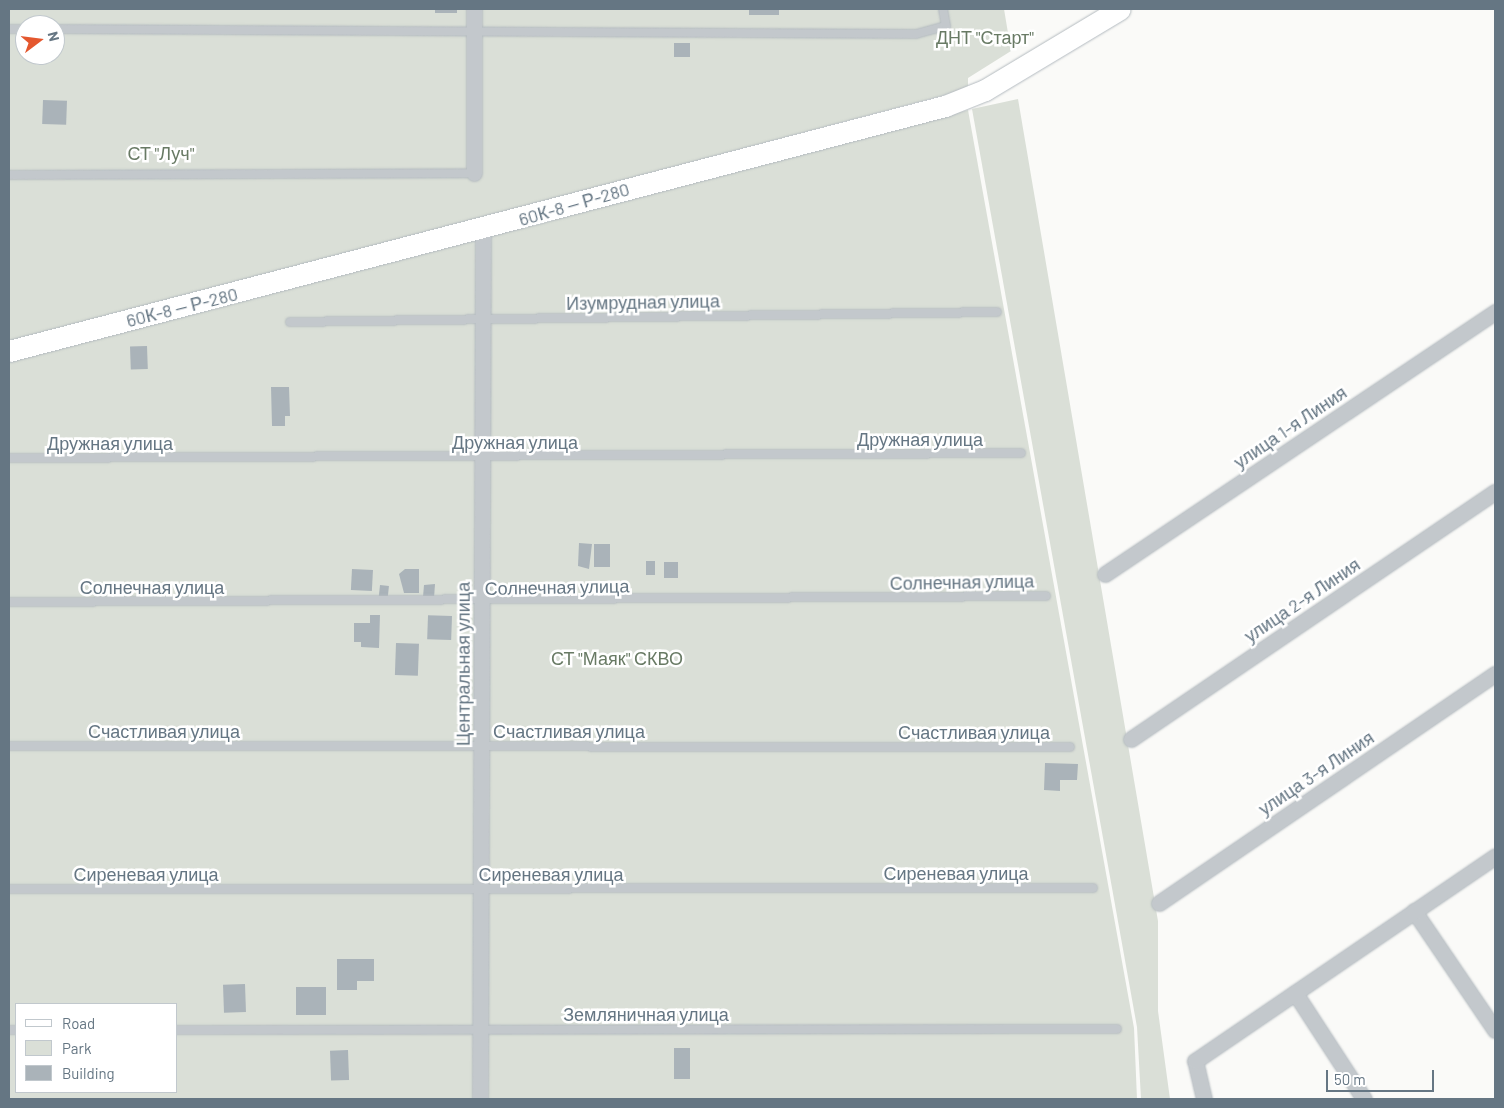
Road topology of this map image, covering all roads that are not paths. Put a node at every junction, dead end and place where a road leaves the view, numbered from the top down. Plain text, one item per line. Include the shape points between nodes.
1 (474, 9) edge
2 (943, 9) edge
3 (1120, 9) edge
4 (65, 30) edge
5 (474, 31) junction
6 (474, 173) joint
7 (9, 175) edge
8 (483, 230) junction
9 (997, 312) dead end
10 (1495, 312) edge
11 (483, 320) junction
12 (290, 322) dead end
13 (9, 351) edge
14 (1021, 453) dead end
15 (482, 457) junction
16 (9, 458) edge
17 (1495, 492) edge
18 (1105, 574) dead end
19 (1046, 596) dead end
20 (9, 602) edge
21 (482, 603) junction
22 (1495, 674) edge
23 (1130, 739) dead end
24 (482, 745) junction
25 (9, 746) edge
26 (1070, 747) dead end
27 (1495, 856) edge
28 (1093, 888) dead end
29 (481, 889) junction
30 (9, 890) edge
31 (1159, 903) dead end
32 (1414, 911) junction
33 (1295, 993) junction
34 (480, 1029) junction
35 (1117, 1029) dead end
36 (178, 1030) edge
37 (1495, 1030) edge
38 (480, 1099) edge
39 (1204, 1099) edge
40 (1364, 1099) edge

1 - 5 street
2 - 5 lane via 946,26 916,34
3 - 8 street, 60К-8 — Р-280 via 966,99
4 - 5 lane
5 - 6 street
6 - 7 lane
8 - 11 street, Центральная улица
8 - 13 street, 60К-8 — Р-280
9 - 11 lane, Изумрудная улица
10 - 18 street, улица 1-я Линия
11 - 12 lane, Изумрудная улица
11 - 15 street, Центральная улица
14 - 15 lane, Дружная улица
15 - 16 lane, Дружная улица
15 - 21 street, Центральная улица
17 - 23 street, улица 2-я Линия
19 - 21 lane, Солнечная улица
20 - 21 lane, Солнечная улица
21 - 24 street, Центральная улица
22 - 31 street, улица 3-я Линия
24 - 25 lane, Счастливая улица
24 - 26 lane, Счастливая улица
24 - 29 street, Центральная улица
27 - 32 street
28 - 29 lane, Сиреневая улица
29 - 30 lane, Сиреневая улица
29 - 34 street, Центральная улица
32 - 33 street
32 - 37 street
33 - 39 street via 1195,1061
33 - 40 street
34 - 35 lane, Земляничная улица
34 - 36 lane, Земляничная улица
34 - 38 street, Центральная улица

